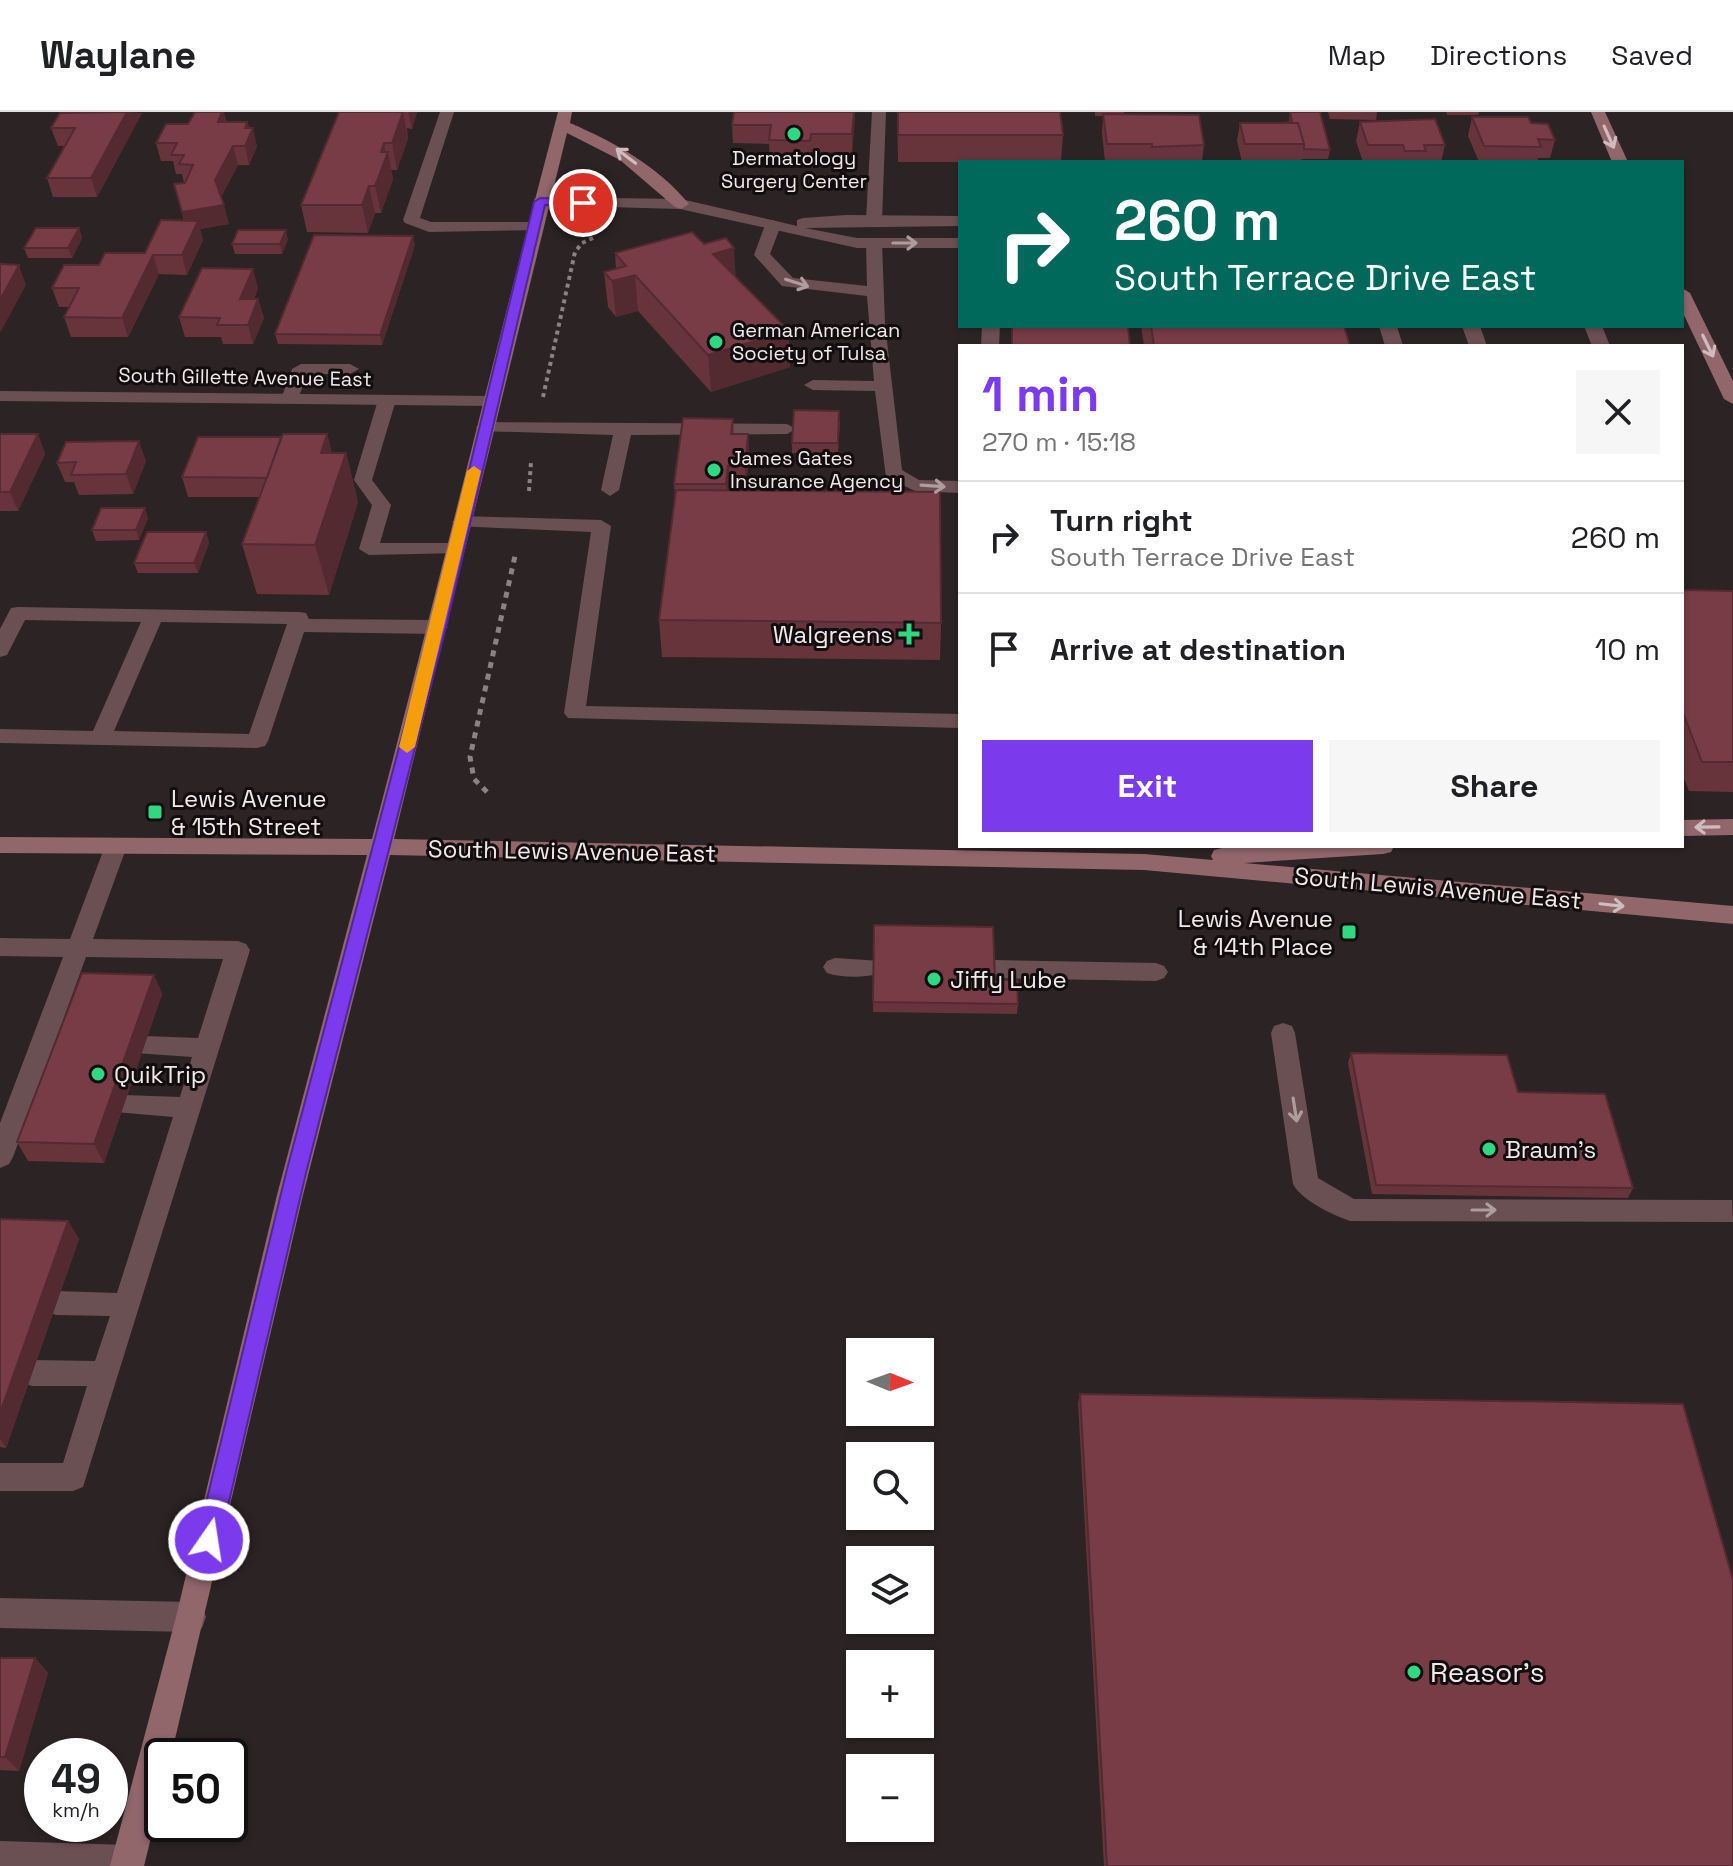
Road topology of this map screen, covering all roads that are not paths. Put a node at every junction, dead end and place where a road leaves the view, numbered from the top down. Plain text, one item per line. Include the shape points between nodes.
1 (447, 112) edge
2 (879, 112) edge
3 (1598, 112) edge
4 (563, 118) edge
5 (1619, 160) edge
6 (540, 202) junction
7 (681, 204) junction
8 (874, 220) junction
9 (958, 221) edge
10 (773, 225) junction
11 (534, 227) junction
12 (874, 243) junction
13 (958, 243) edge
14 (875, 292) junction
15 (1684, 297) edge
16 (350, 369) dead end
17 (813, 385) dead end
18 (882, 386) junction
19 (0, 396) edge
20 (290, 399) junction
21 (1733, 399) edge
22 (387, 400) junction
23 (490, 401) junction
24 (485, 427) junction
25 (787, 429) dead end
26 (623, 430) junction
27 (958, 487) edge
28 (610, 490) dead end
29 (462, 522) junction
30 (455, 549) junction
31 (154, 615) junction
32 (297, 625) junction
33 (438, 627) junction
34 (0, 650) edge
35 (958, 721) edge
36 (0, 736) edge
37 (100, 738) junction
38 (1733, 827) edge
39 (1684, 828) edge
40 (0, 845) edge
41 (116, 846) junction
42 (381, 847) junction
43 (1326, 848) edge
44 (1270, 850) edge
45 (973, 852) edge
46 (1144, 862) junction
47 (1733, 915) edge
48 (0, 947) edge
49 (77, 948) junction
50 (835, 967) dead end
51 (873, 967) edge
52 (994, 969) edge
53 (1156, 972) dead end
54 (1283, 1033) dead end
55 (42, 1043) junction
56 (72, 1044) edge
57 (144, 1046) dead end
58 (208, 1048) junction
59 (21, 1102) junction
60 (50, 1102) edge
61 (124, 1105) dead end
62 (189, 1107) junction
63 (0, 1157) edge
64 (1732, 1211) edge
65 (56, 1303) dead end
66 (128, 1305) junction
67 (32, 1373) dead end
68 (106, 1374) junction
69 (0, 1477) edge
70 (0, 1613) edge
71 (191, 1617) junction
72 (0, 1858) edge
73 (128, 1864) edge

1 - 11 street via 411,220 429,227
2 - 8 street
3 -> 5 main road
4 - 6 main road
7 -> 4 main road via 612,145
6 - 7 street
6 - 11 main road
7 - 10 street
8 - 9 street
8 - 10 street
10 - 12 street
10 -> 14 street via 762,255 788,282
11 - 23 main road
12 -> 13 street
12 - 14 street
14 - 18 street
15 -> 21 main road
16 - 20 street via 301,369
17 - 18 street
18 -> 27 street via 893,473 915,485
19 - 20 street, South Gillette Avenue East
20 - 22 street, South Gillette Avenue East
22 - 23 street, South Gillette Avenue East
22 - 30 street via 363,480 382,505 369,549
23 - 24 main road
24 - 26 street
24 - 29 main road
25 - 26 street
26 - 28 street
29 - 30 main road
29 - 35 street via 601,526 575,713
30 - 33 main road
31 - 32 street via 299,618
31 - 34 street via 18,613
31 - 37 street
32 - 33 street
32 - 37 street via 257,741
33 - 42 main road
36 - 37 street
38 -> 39 main road
40 - 41 main road, South Lewis Avenue East
41 - 42 main road, South Lewis Avenue East
41 - 49 street
42 - 45 main road, South Lewis Avenue East
42 - 71 main road via 294,1180
43 - 44 main road, South Lewis Avenue East
44 - 46 main road, South Lewis Avenue East
45 - 46 main road, South Lewis Avenue East
46 -> 47 main road, South Lewis Avenue East
48 - 49 street
49 - 55 street
49 - 58 street via 238,950
50 - 51 street
52 - 53 street
54 -> 64 street via 1306,1184 1350,1210
55 - 56 street
55 - 59 street
57 - 58 street
58 - 62 street
59 - 60 street
59 - 63 street
61 - 62 street
62 - 66 street
65 - 66 street
66 - 68 street
67 - 68 street
68 - 69 street via 73,1477
70 - 71 street
71 - 73 main road
72 - 73 street

